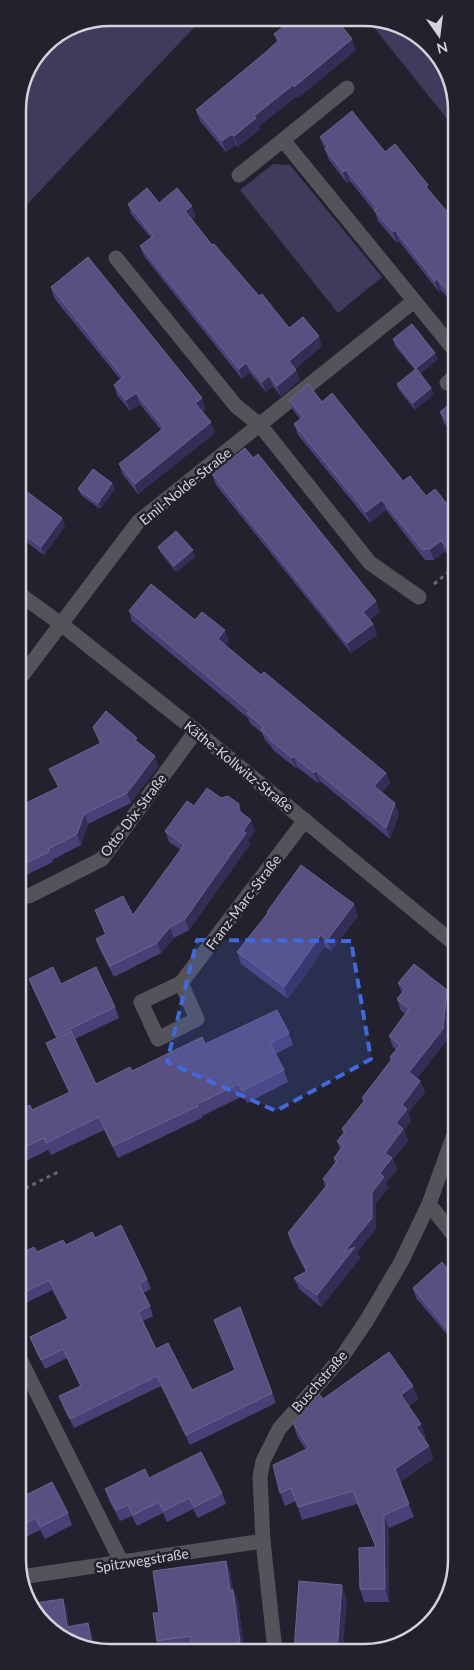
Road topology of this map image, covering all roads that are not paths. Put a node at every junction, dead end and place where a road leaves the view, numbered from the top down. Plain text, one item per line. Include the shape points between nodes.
1 (346, 88) dead end
2 (283, 140) junction
3 (239, 175) dead end
4 (116, 258) dead end
5 (414, 301) junction
6 (448, 342) edge
7 (260, 425) junction
8 (418, 597) road end
9 (26, 598) edge
10 (61, 624) junction
11 (26, 670) edge
12 (196, 731) junction
13 (305, 820) junction
14 (28, 896) dead end
15 (448, 938) edge
16 (180, 983) dead end
17 (448, 1151) edge
18 (429, 1204) junction
19 (448, 1228) edge
20 (26, 1371) edge
21 (263, 1541) junction
22 (122, 1563) junction
23 (28, 1576) edge
24 (274, 1644) edge

1 - 2 street
2 - 3 street
2 - 5 street
4 - 7 street via 236,406
5 - 6 street
5 - 7 street, Emil-Nolde-Straße
7 - 8 street via 370,563
7 - 10 street, Emil-Nolde-Straße via 138,522
9 - 10 street, Käthe-Kollwitz-Straße
10 - 11 street, Emil-Nolde-Straße
10 - 12 street, Käthe-Kollwitz-Straße
12 - 13 street, Käthe-Kollwitz-Straße
12 - 14 street, Otto-Dix-Straße via 102,858
13 - 15 street, Käthe-Kollwitz-Straße
13 - 16 street, Franz-Marc-Straße
17 - 18 street, Buschstraße
18 - 19 street
18 - 21 street, Buschstraße via 401,1262 366,1320 342,1356 279,1429 268,1449 260,1477
20 - 22 street
21 - 22 street, Spitzwegstraße
21 - 24 street, Buschstraße
22 - 23 street, Spitzwegstraße

